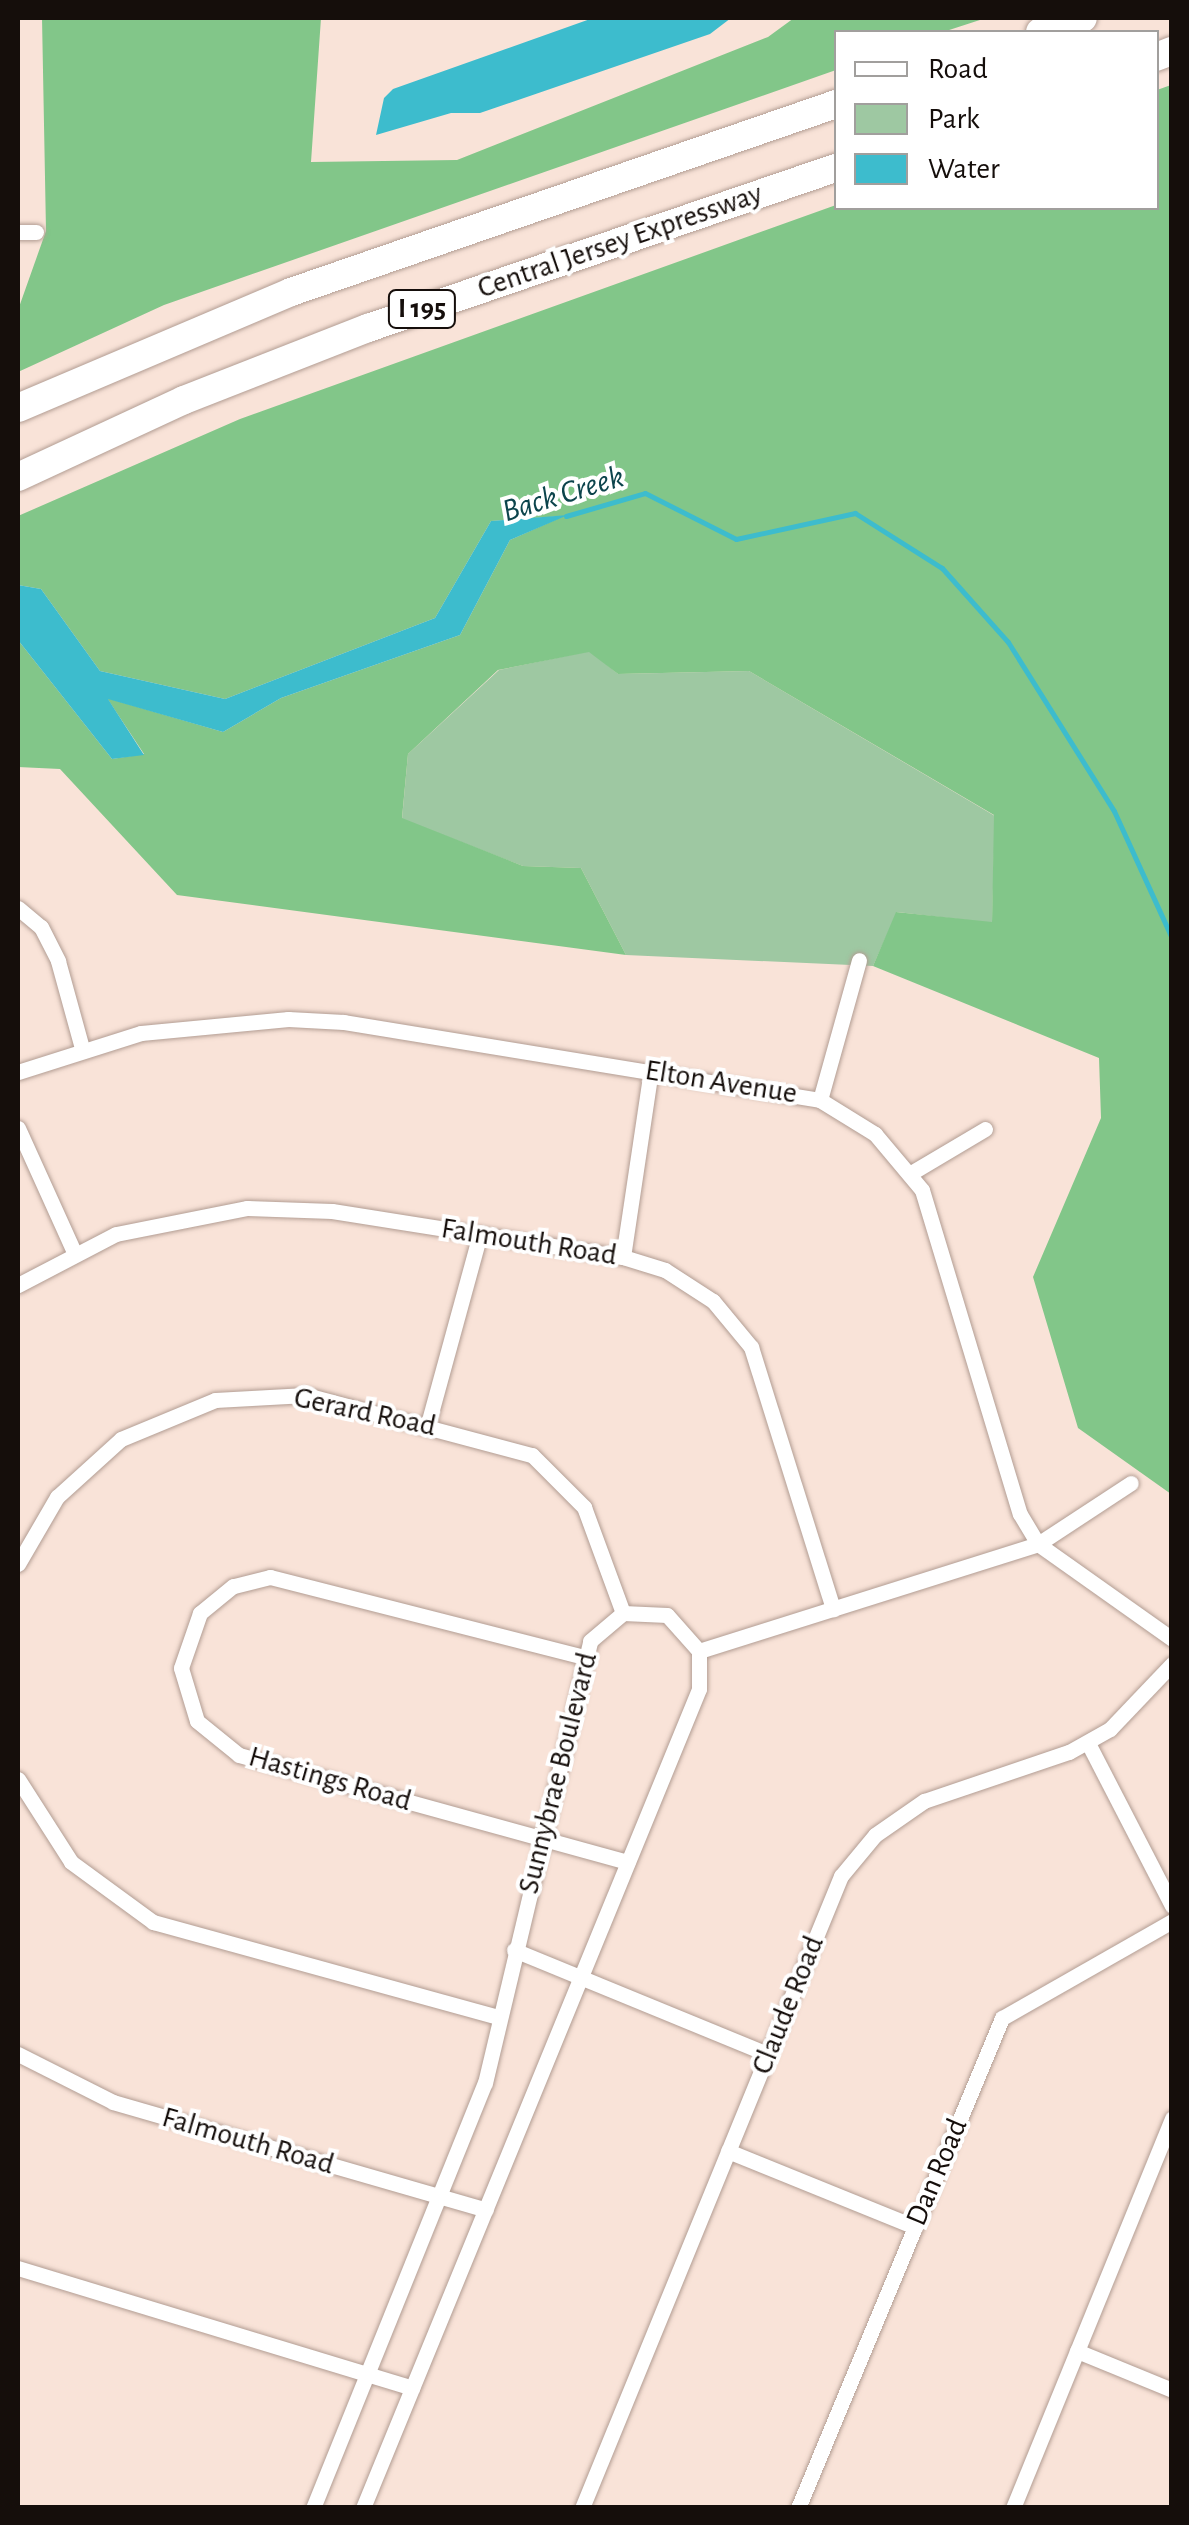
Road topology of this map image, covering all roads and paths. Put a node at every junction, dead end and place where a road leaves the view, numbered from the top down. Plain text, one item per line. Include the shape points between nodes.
1 (1082, 18) edge
2 (1046, 30) edge
3 (834, 105) edge
4 (834, 169) edge
5 (18, 232) edge
6 (36, 232) dead end
7 (18, 408) edge
8 (18, 477) edge
9 (18, 908) edge
10 (859, 960) dead end
11 (82, 1048) junction
12 (651, 1070) junction
13 (18, 1072) edge
14 (820, 1100) junction
15 (18, 1128) edge
16 (985, 1129) dead end
17 (911, 1173) junction
18 (480, 1234) junction
19 (74, 1252) junction
20 (623, 1257) junction
21 (18, 1285) edge
22 (428, 1424) junction
23 (1131, 1483) dead end
24 (1038, 1544) junction
25 (18, 1564) edge
26 (832, 1609) junction
27 (623, 1613) junction
28 (1172, 1639) edge
29 (699, 1651) junction
30 (584, 1656) junction
31 (1172, 1664) edge
32 (1088, 1743) junction
33 (18, 1779) edge
34 (540, 1836) junction
35 (628, 1862) junction
36 (1172, 1906) edge
37 (1172, 1921) edge
38 (514, 1950) junction
39 (581, 1978) junction
40 (497, 2017) junction
41 (18, 2054) edge
42 (768, 2054) junction
43 (1172, 2118) edge
44 (728, 2151) junction
45 (440, 2196) junction
46 (486, 2210) junction
47 (914, 2227) junction
48 (18, 2268) edge
49 (1077, 2351) junction
50 (368, 2373) junction
51 (412, 2388) junction
52 (1172, 2390) edge
53 (313, 2508) edge
54 (363, 2508) edge
55 (582, 2508) edge
56 (798, 2508) edge
57 (1013, 2508) edge

1 - 2 highway
3 - 7 highway, Central Jersey Expressway / I 195 via 291,292
4 - 8 highway, Central Jersey Expressway / I 195 via 351,334 184,400
5 - 6 street
9 - 11 street via 41,928 58,961
10 - 14 street
11 - 12 street, Elton Avenue via 186,1025 288,1019
11 - 13 street, Elton Avenue
12 - 14 street, Elton Avenue
12 - 20 street
14 - 17 street, Elton Avenue via 875,1134
15 - 19 street
16 - 17 street
17 - 24 street, Elton Avenue via 922,1190 1020,1514
18 - 19 street, Falmouth Road via 332,1211 248,1208 156,1222
18 - 20 street, Falmouth Road
18 - 22 street
19 - 21 street, Falmouth Road
20 - 26 street, Falmouth Road via 692,1284 750,1347
22 - 25 street, Gerard Road via 292,1394 248,1394 182,1409 121,1439 76,1476 40,1521
22 - 27 street, Gerard Road via 510,1445 552,1469 584,1506
23 - 24 street
24 - 26 street
24 - 28 street, Elton Avenue
26 - 29 street
27 - 29 street via 667,1615
27 - 30 street, Sunnybrae Boulevard via 600,1628
29 - 35 street via 699,1689
30 - 34 street, Sunnybrae Boulevard
30 - 34 street, Hastings Road via 270,1577 216,1597 184,1649 188,1704 224,1746
31 - 32 street, Claude Road via 1133,1710
32 - 36 street
32 - 42 street, Claude Road via 924,1801 875,1835 841,1876
33 - 40 street via 71,1862 153,1922
34 - 35 street, Hastings Road
34 - 38 street, Sunnybrae Boulevard
35 - 39 street
37 - 47 street, Dan Road via 1002,2018
38 - 39 street
38 - 40 street, Sunnybrae Boulevard
39 - 42 street
39 - 46 street
40 - 45 street, Sunnybrae Boulevard via 485,2084
41 - 45 street, Falmouth Road via 129,2108
42 - 44 street, Claude Road
43 - 49 street
44 - 47 street
44 - 55 street, Claude Road
45 - 46 street, Falmouth Road
45 - 50 street, Sunnybrae Boulevard
46 - 51 street
47 - 56 street, Dan Road
48 - 50 street
49 - 52 street
49 - 57 street
50 - 51 street
50 - 53 street, Sunnybrae Boulevard
51 - 54 street

